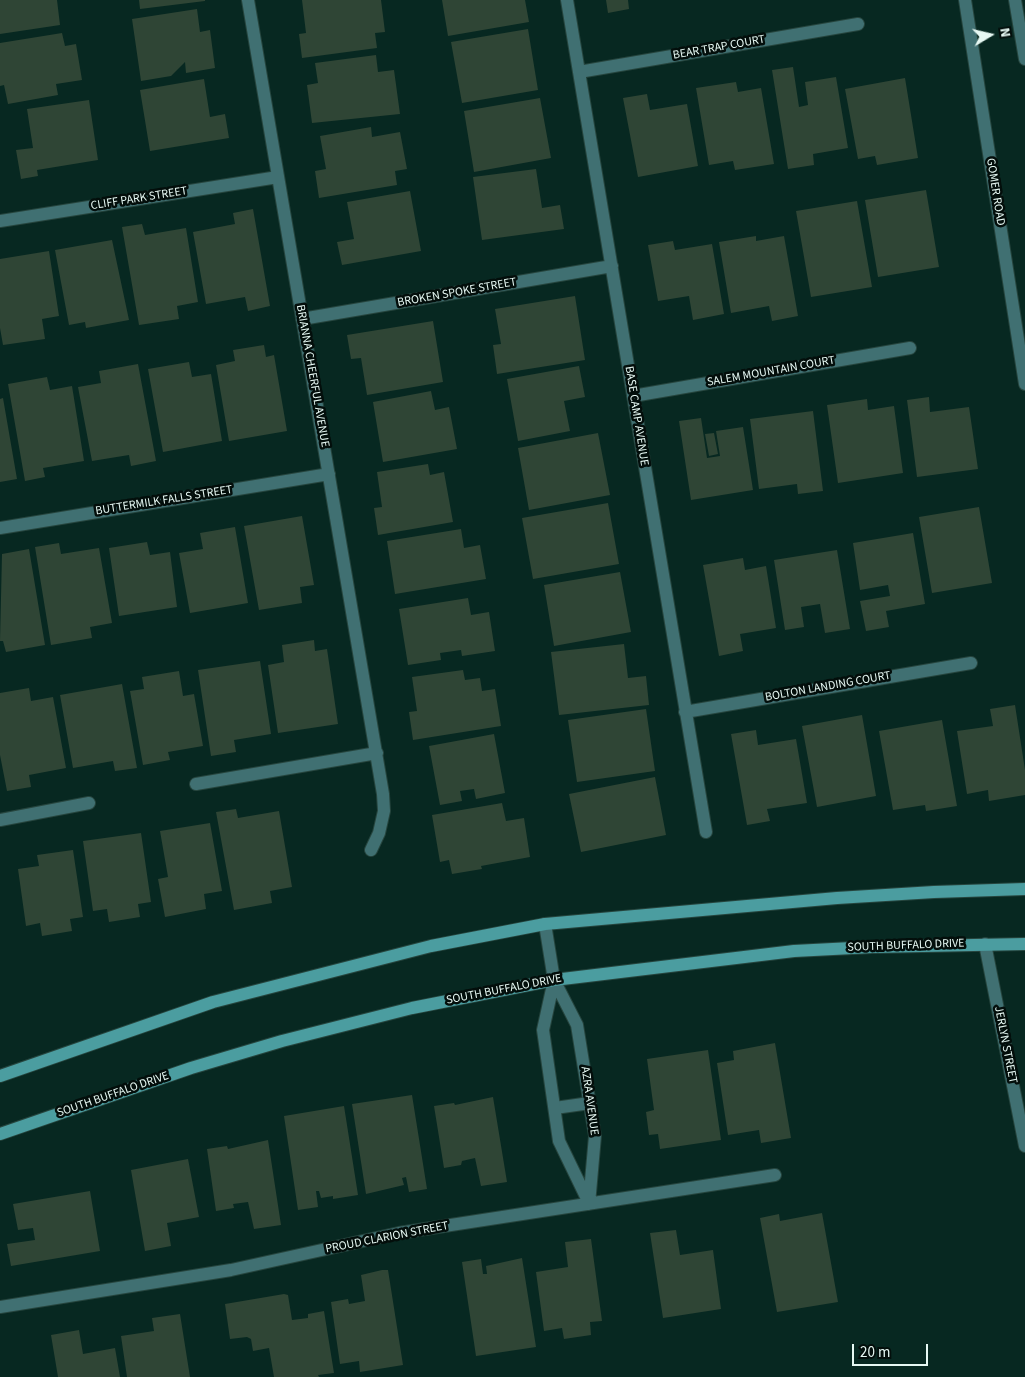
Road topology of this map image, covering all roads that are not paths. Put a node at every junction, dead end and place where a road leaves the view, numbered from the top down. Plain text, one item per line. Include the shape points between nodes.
1 (248, 0) edge
2 (567, 0) edge
3 (965, 0) edge
4 (1015, 0) edge
5 (858, 24) dead end
6 (1025, 59) edge
7 (579, 72) junction
8 (278, 177) junction
9 (0, 221) edge
10 (612, 266) junction
11 (302, 319) junction
12 (910, 348) dead end
13 (1025, 384) edge
14 (633, 396) junction
15 (328, 474) junction
16 (0, 528) edge
17 (971, 663) dead end
18 (685, 712) junction
19 (376, 753) junction
20 (196, 784) dead end
21 (89, 803) dead end
22 (0, 820) edge
23 (706, 832) dead end
24 (371, 850) dead end
25 (1025, 889) edge
26 (545, 924) junction
27 (985, 944) junction
28 (1025, 944) edge
29 (554, 980) junction
30 (0, 1076) edge
31 (590, 1103) junction
32 (554, 1108) junction
33 (0, 1134) edge
34 (1025, 1146) edge
35 (775, 1175) dead end
36 (589, 1204) junction
37 (0, 1307) edge

1 - 8 street, BRIANNA CHEERFUL AVENUE
2 - 7 street, BASE CAMP AVENUE
3 - 13 street, GOMER ROAD
4 - 6 street
5 - 7 street, BEAR TRAP COURT
7 - 10 street, BASE CAMP AVENUE
8 - 9 street, CLIFF PARK STREET
8 - 11 street, BRIANNA CHEERFUL AVENUE
10 - 11 street, BROKEN SPOKE STREET
10 - 14 street, BASE CAMP AVENUE
11 - 15 street, BRIANNA CHEERFUL AVENUE
12 - 14 street, SALEM MOUNTAIN COURT
14 - 18 street, BASE CAMP AVENUE
15 - 16 street, BUTTERMILK FALLS STREET
15 - 19 street, BRIANNA CHEERFUL AVENUE
17 - 18 street, BOLTON LANDING COURT
18 - 23 street, BASE CAMP AVENUE
19 - 20 street
19 - 24 street, BRIANNA CHEERFUL AVENUE via 384,811
21 - 22 street
25 - 26 main road via 837,898
26 - 29 street, AZRA AVENUE
26 - 30 main road via 431,946 213,1002
27 - 28 main road, SOUTH BUFFALO DRIVE
27 - 29 main road, SOUTH BUFFALO DRIVE via 794,950
27 - 34 street, JERLYN STREET
29 - 31 street, AZRA AVENUE via 577,1025
29 - 32 street, AZRA AVENUE via 543,1030
29 - 33 main road, SOUTH BUFFALO DRIVE via 412,1008 282,1041 191,1068
31 - 32 street
31 - 36 street, AZRA AVENUE via 595,1136
32 - 36 street, AZRA AVENUE via 559,1140
35 - 36 street, PROUD CLARION STREET
36 - 37 street, PROUD CLARION STREET via 399,1233 231,1270

